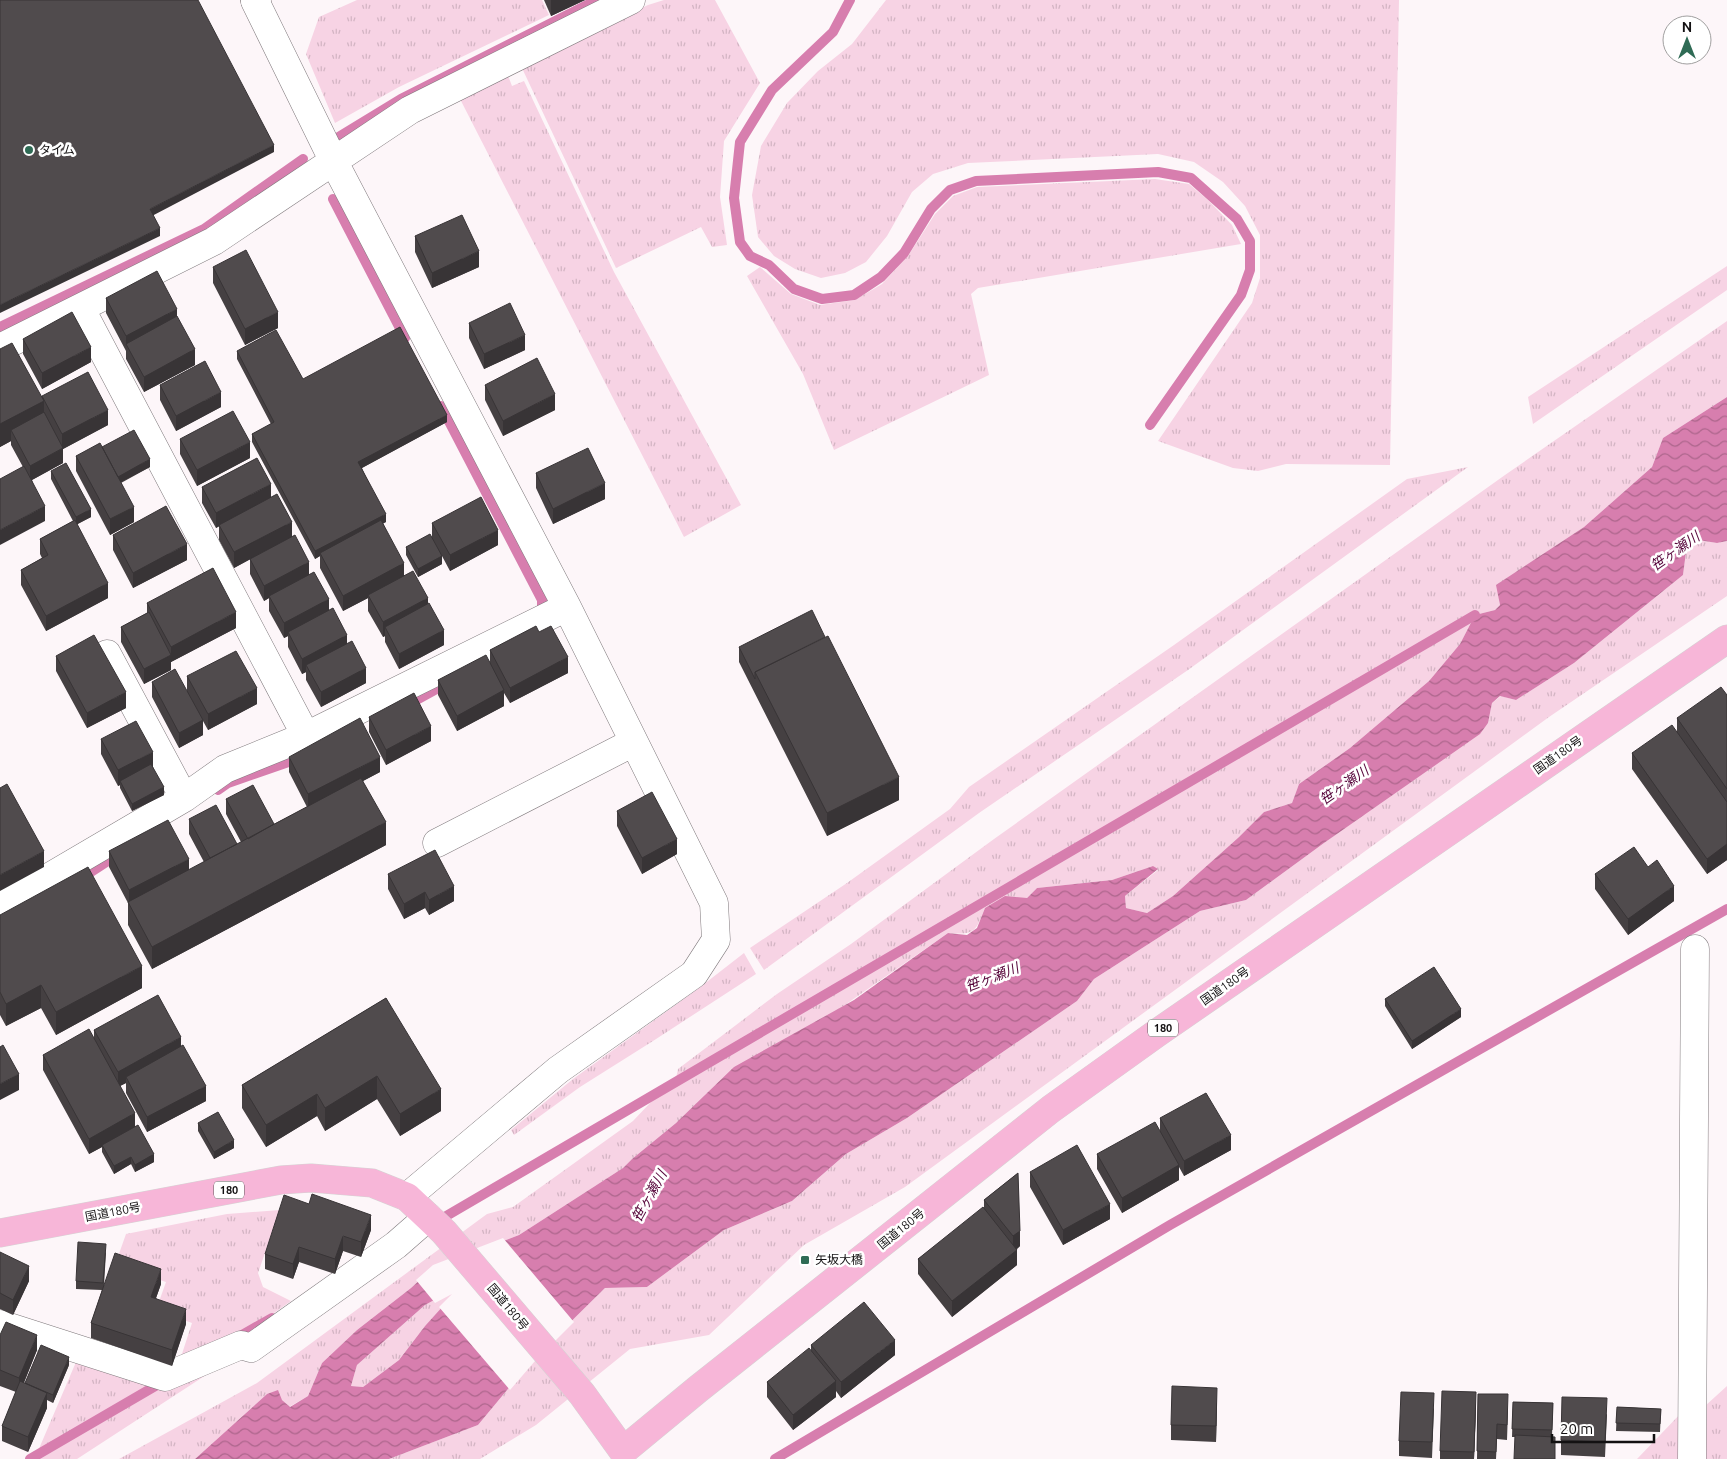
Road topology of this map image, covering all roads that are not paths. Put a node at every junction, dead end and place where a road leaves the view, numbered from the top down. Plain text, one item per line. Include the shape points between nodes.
1 (256, 0) edge
2 (631, 0) edge
3 (334, 162) junction
4 (81, 309) junction
5 (0, 348) edge
6 (552, 614) junction
7 (1727, 639) edge
8 (107, 654) edge
9 (306, 736) junction
10 (634, 742) junction
11 (184, 798) junction
12 (437, 843) dead end
13 (0, 906) edge
14 (1695, 949) dead end
15 (407, 1197) junction
16 (436, 1225) junction
17 (0, 1233) edge
18 (0, 1324) edge
19 (626, 1455) edge
20 (1692, 1459) edge

1 - 3 street
2 - 3 street via 410,110
3 - 4 street via 214,241
3 - 6 street
4 - 5 street
4 - 9 street
6 - 9 street
6 - 10 street
7 - 19 highway, 国道180号 / 180 via 1052,1108 698,1389
8 - 11 street
9 - 11 street via 225,768
10 - 12 street
10 - 15 street via 714,903 716,940 694,974 558,1070
11 - 13 street
14 - 20 street
15 - 16 highway, 国道180号 / 180
15 - 17 highway, 国道180号 / 180 via 372,1183 311,1178 281,1180
16 - 18 street via 396,1245 251,1348 241,1345 165,1377
16 - 19 highway, 国道180号 / 180 via 582,1394

